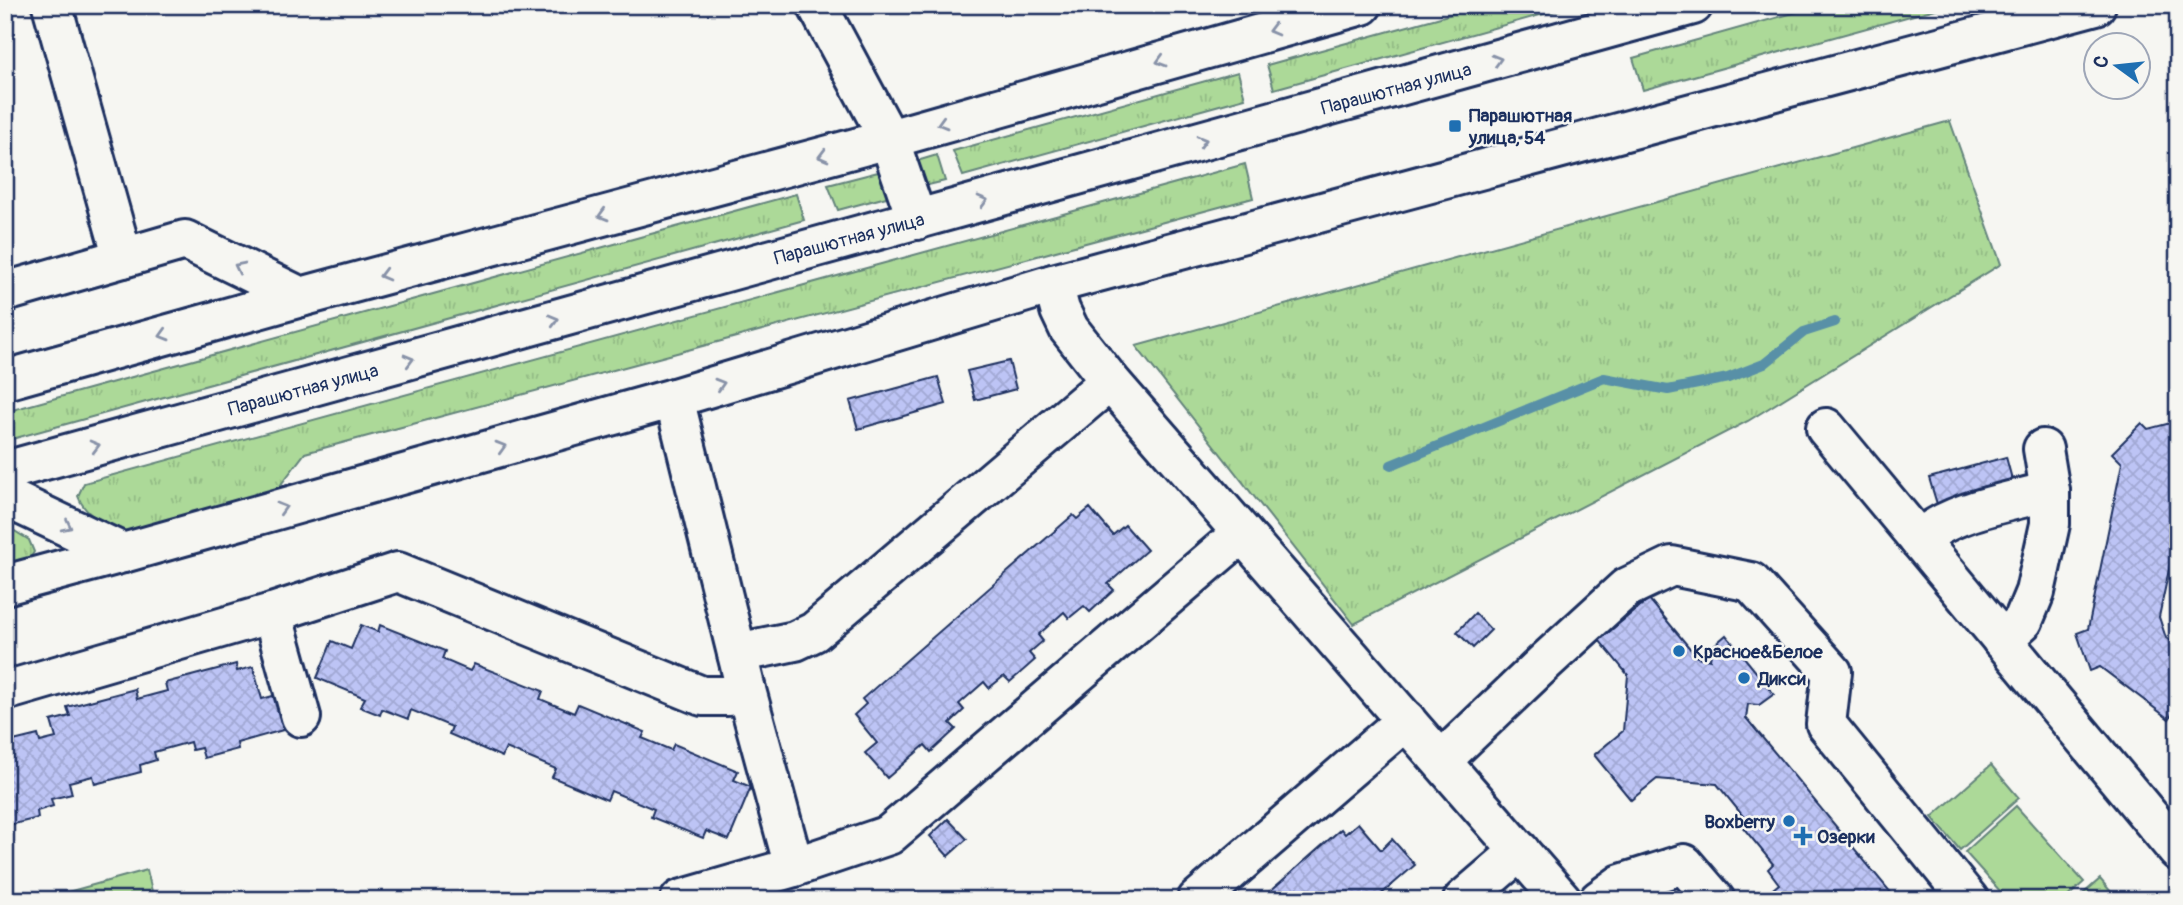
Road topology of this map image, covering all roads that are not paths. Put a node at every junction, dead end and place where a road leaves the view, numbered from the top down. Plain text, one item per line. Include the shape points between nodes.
1 (52, 5) edge
2 (817, 5) edge
3 (1362, 5) edge
4 (1693, 5) edge
5 (2095, 5) edge
6 (889, 139) junction
7 (917, 220) junction
8 (122, 258) junction
9 (1053, 284) junction
10 (5, 292) edge
11 (301, 297) junction
12 (5, 380) edge
13 (1110, 381) junction
14 (674, 398) junction
15 (1826, 428) dead end
16 (2043, 449) dead end
17 (5, 471) edge
18 (2050, 491) junction
19 (5, 497) edge
20 (1242, 533) junction
21 (1919, 540) junction
22 (123, 553) junction
23 (5, 585) edge
24 (272, 613) junction
25 (2002, 640) junction
26 (737, 653) junction
27 (746, 690) junction
28 (5, 691) edge
29 (301, 717) dead end
30 (1406, 720) junction
31 (1442, 760) junction
32 (1520, 851) junction
33 (2178, 851) edge
34 (794, 867) junction
35 (680, 900) edge
36 (1197, 900) edge
37 (1463, 900) edge
38 (1562, 900) edge
39 (1599, 900) edge
40 (1715, 900) edge
41 (1969, 900) edge

1 - 8 main road
2 - 6 main road
3 -> 6 main road
7 -> 4 main road, Парашютная улица
5 - 9 main road
6 - 7 main road
6 -> 11 main road
17 -> 7 main road, Парашютная улица
8 - 10 main road
11 -> 8 main road via 185,240
9 - 13 main road via 1069,329
14 -> 9 main road
11 -> 12 main road
13 - 20 main road
13 - 26 main road via 814,632 795,641
22 -> 14 main road
14 - 26 main road
15 - 21 main road
16 - 18 main road
18 - 21 main road via 1952,519 1931,528
18 - 25 main road via 2050,524 2035,593 2023,621
19 -> 22 main road
20 - 30 main road
20 - 34 main road via 889,835
21 - 25 main road
22 - 23 main road
24 - 27 main road via 398,572 702,696 728,696
24 - 28 main road
24 - 29 main road
25 - 33 main road
26 - 27 main road
27 - 34 main road
30 - 31 main road
30 - 36 main road
31 - 32 main road
31 - 41 main road via 1626,588 1672,566 1751,582 1832,672 1826,724
32 - 37 main road
32 - 38 main road
34 - 35 main road
39 - 40 main road via 1621,884 1684,864

